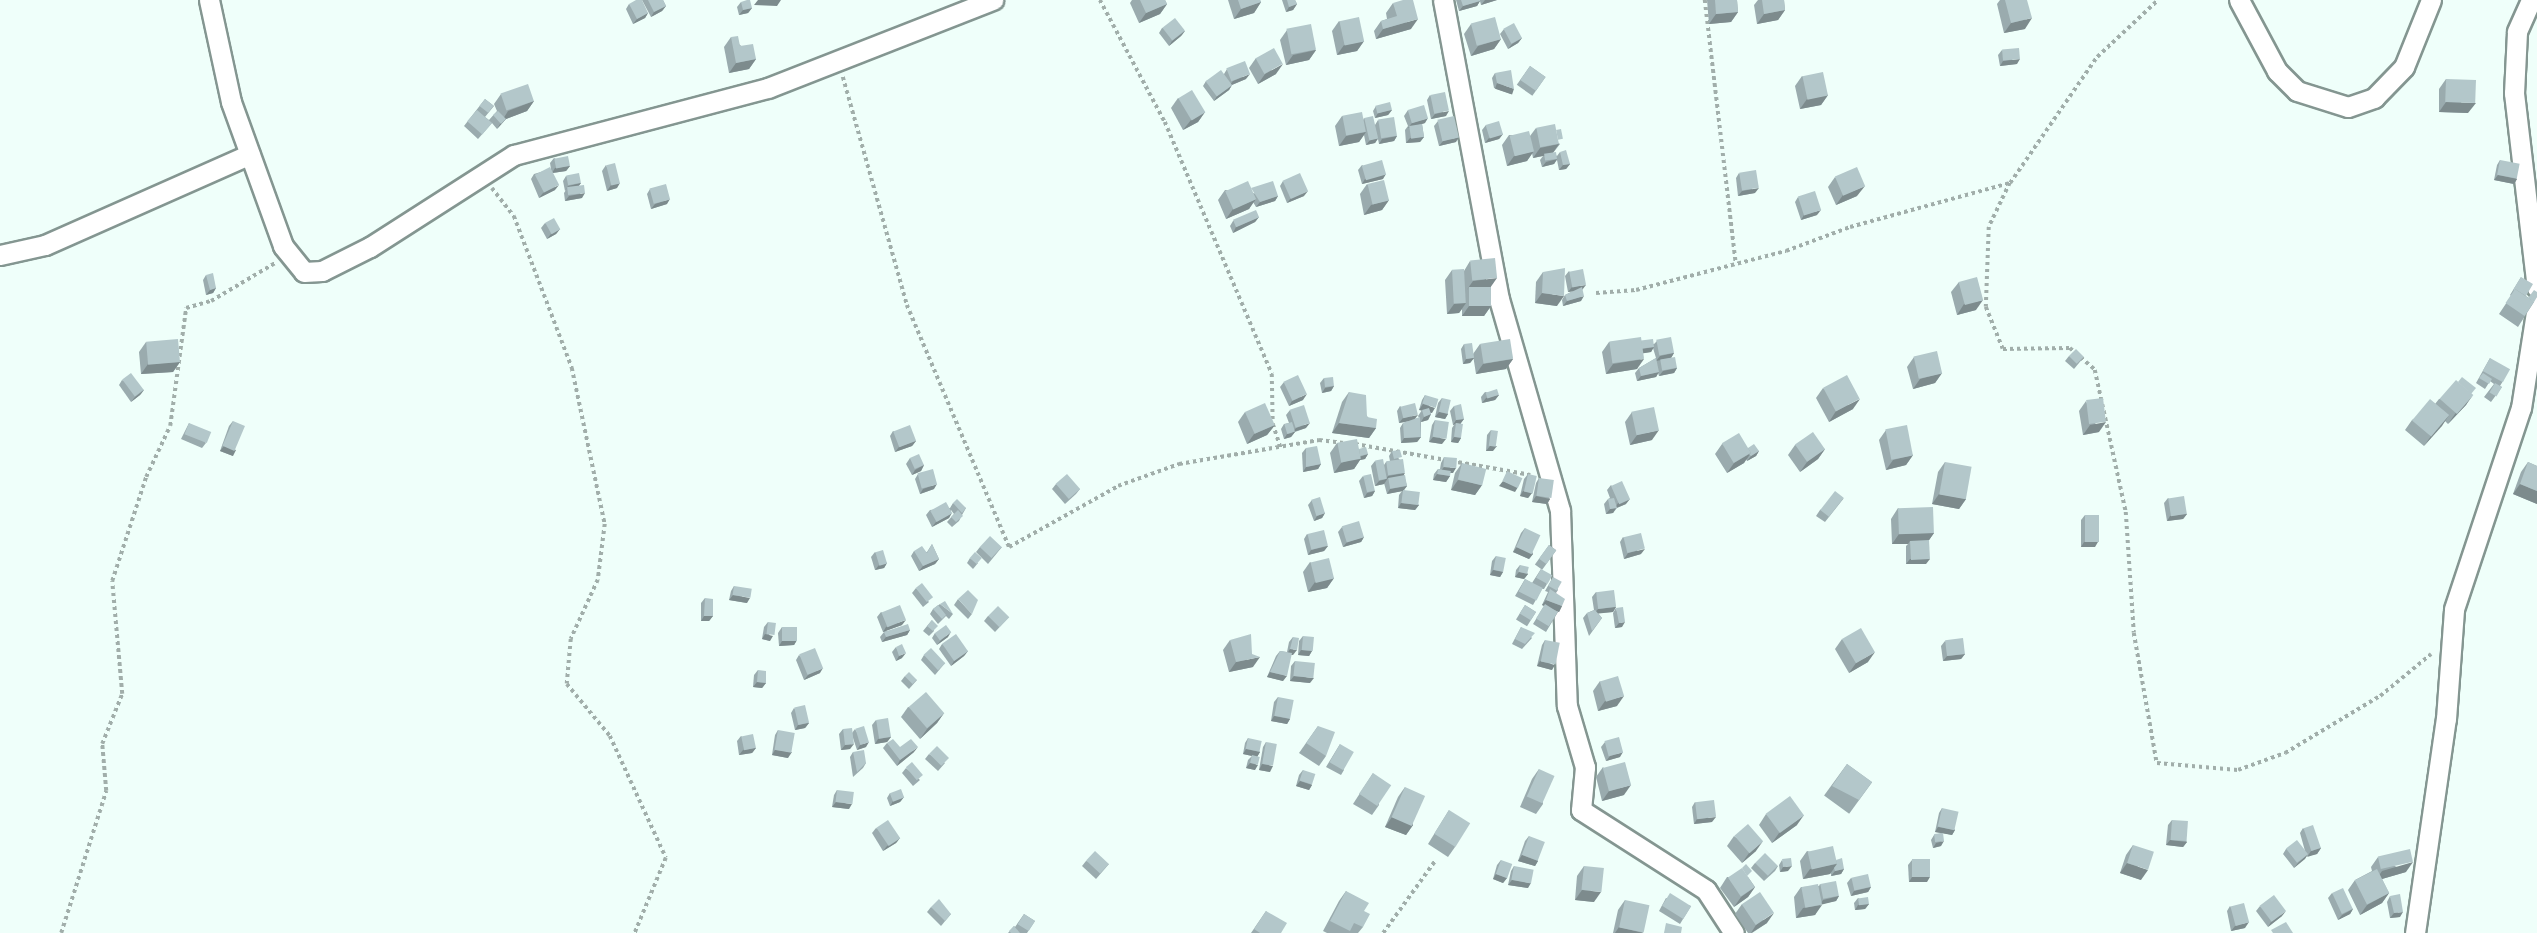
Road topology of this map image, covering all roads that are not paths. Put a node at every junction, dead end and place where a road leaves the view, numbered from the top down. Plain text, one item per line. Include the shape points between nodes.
1 (209, 0) edge
2 (993, 0) edge
3 (1443, 0) edge
4 (2239, 0) edge
5 (2431, 0) edge
6 (2531, 0) edge
7 (250, 154) junction
8 (0, 255) edge
9 (2537, 288) edge
10 (2537, 306) edge
11 (1734, 933) edge
12 (2415, 933) edge

1 - 7 street via 231,102
2 - 7 street via 839,61 686,113 514,155 370,247 321,271 304,272 287,252
3 - 11 street via 1499,299 1552,480 1563,546 1567,706 1585,767 1581,810 1706,890
4 - 5 street via 2291,84 2348,107 2374,98 2404,67
6 - 9 street via 2517,32 2514,93
7 - 8 street via 45,245
10 - 12 street via 2521,408 2472,542 2449,640 2444,732

